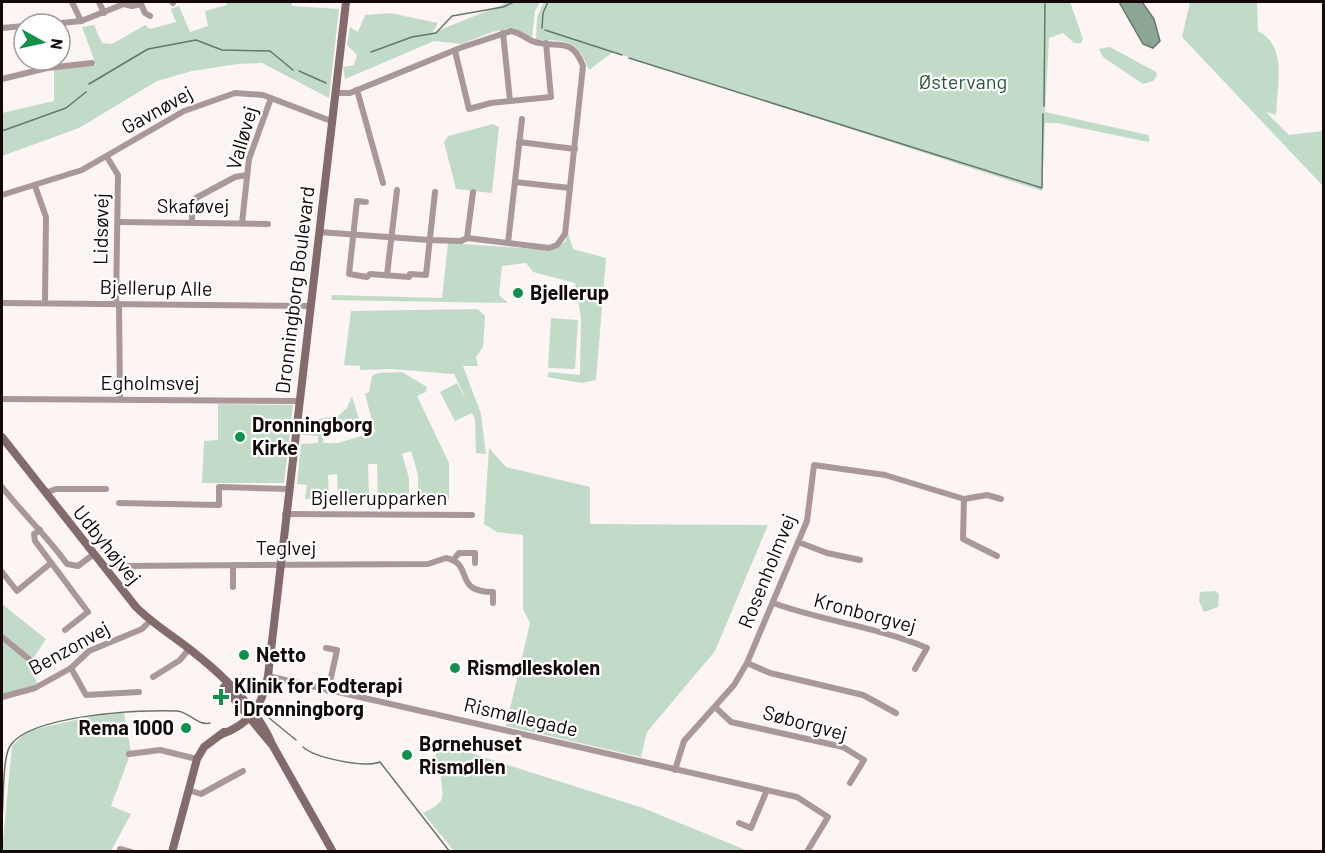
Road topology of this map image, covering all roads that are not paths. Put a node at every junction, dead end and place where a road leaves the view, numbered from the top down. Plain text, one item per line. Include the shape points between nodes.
1 (72, 2) edge
2 (99, 2) edge
3 (346, 2) edge
4 (104, 13) junction
5 (150, 16) dead end
6 (81, 21) junction
7 (72, 22) edge
8 (503, 33) junction
9 (546, 43) junction
10 (455, 51) junction
11 (92, 63) dead end
12 (2, 79) edge
13 (357, 90) junction
14 (335, 93) junction
15 (271, 98) junction
16 (510, 100) junction
17 (522, 119) dead end
18 (331, 121) junction
19 (519, 142) junction
20 (575, 149) junction
21 (107, 157) junction
22 (247, 175) junction
23 (515, 182) junction
24 (383, 183) dead end
25 (35, 186) junction
26 (570, 188) junction
27 (397, 190) dead end
28 (435, 192) dead end
29 (473, 192) dead end
30 (2, 195) edge
31 (366, 202) dead end
32 (118, 222) junction
33 (192, 222) junction
34 (242, 222) junction
35 (267, 224) dead end
36 (319, 232) junction
37 (353, 236) junction
38 (391, 238) junction
39 (468, 238) junction
40 (429, 240) junction
41 (508, 243) junction
42 (387, 275) junction
43 (2, 303) edge
44 (45, 303) junction
45 (118, 304) junction
46 (311, 306) junction
47 (2, 399) edge
48 (120, 399) junction
49 (298, 401) junction
50 (2, 437) edge
51 (2, 487) edge
52 (106, 489) dead end
53 (288, 489) junction
54 (45, 493) junction
55 (964, 499) junction
56 (1001, 499) dead end
57 (119, 503) dead end
58 (285, 514) junction
59 (472, 515) dead end
60 (40, 530) junction
61 (798, 542) junction
62 (94, 554) junction
63 (997, 556) dead end
64 (453, 560) junction
65 (860, 560) dead end
66 (51, 563) junction
67 (475, 563) dead end
68 (280, 564) junction
69 (233, 565) junction
70 (118, 566) dead end
71 (2, 572) edge
72 (233, 587) dead end
73 (493, 603) dead end
74 (772, 603) junction
75 (150, 621) junction
76 (65, 630) dead end
77 (2, 638) edge
78 (326, 648) dead end
79 (189, 649) junction
80 (29, 659) dead end
81 (747, 663) junction
82 (70, 668) junction
83 (915, 669) dead end
84 (268, 676) junction
85 (153, 677) dead end
86 (328, 691) junction
87 (139, 692) dead end
88 (2, 697) edge
89 (715, 707) junction
90 (896, 713) dead end
91 (250, 714) junction
92 (129, 754) dead end
93 (197, 759) junction
94 (675, 770) junction
95 (243, 771) dead end
96 (850, 783) dead end
97 (188, 790) junction
98 (767, 790) junction
99 (739, 823) dead end
100 (120, 849) dead end
101 (808, 850) edge
102 (132, 852) edge
103 (172, 852) edge
104 (333, 852) edge

1 - 6 street
2 - 4 street
3 - 14 street, Dronningborg Boulevard
4 - 5 street via 124,4 141,4
4 - 6 street
6 - 7 street
8 - 9 street via 520,33
8 - 10 street
8 - 16 street
9 - 16 street via 551,97
9 - 20 street via 572,48 583,66
10 - 13 street
10 - 16 street via 469,109
11 - 12 street
13 - 14 street
13 - 24 street
14 - 18 street, Dronningborg Boulevard
15 - 18 street, Gavnøvej
15 - 21 street, Gavnøvej via 242,92 216,98 184,111
15 - 22 street, Valløvej via 252,147
17 - 19 street
18 - 36 street, Dronningborg Boulevard
19 - 20 street
19 - 23 street
20 - 26 street
21 - 25 street, Gavnøvej
21 - 32 street, Lidsøvej via 118,176
22 - 33 street via 235,177 196,198 192,203
22 - 34 street, Valløvej
23 - 26 street
23 - 41 street
25 - 30 street, Gavnøvej
25 - 44 street via 46,217
26 - 41 street via 566,234 557,245 549,248
27 - 38 street
28 - 40 street
29 - 39 street
31 - 37 street via 357,201
32 - 33 street, Skaføvej
32 - 45 street, Lidsøvej
33 - 34 street, Skaføvej
34 - 35 street, Skaføvej
36 - 37 street
36 - 46 street, Dronningborg Boulevard
37 - 38 street
37 - 42 street via 348,274
38 - 40 street
38 - 42 street
39 - 40 street
39 - 41 street
40 - 42 street via 426,275
43 - 44 street, Bjellerup Alle
44 - 45 street, Bjellerup Alle
45 - 46 street, Bjellerup Alle
45 - 48 street, Lidsøvej
46 - 49 street, Dronningborg Boulevard
47 - 48 street, Egholmsvej
48 - 49 street, Egholmsvej
49 - 53 street, Dronningborg Boulevard
50 - 54 street, Udbyhøjvej
51 - 60 street via 30,524
52 - 54 street via 56,489
53 - 57 street via 219,487 219,505
53 - 58 street, Dronningborg Boulevard
54 - 62 street, Udbyhøjvej
55 - 56 street via 987,495
55 - 61 street, Rosenholmvej via 918,483 814,465 811,504
55 - 63 street via 963,539
58 - 59 street, Bjellerupparken
58 - 68 street, Dronningborg Boulevard
60 - 62 street via 73,567
60 - 66 street via 33,537
61 - 65 street
61 - 74 street, Rosenholmvej
62 - 75 street, Udbyhøjvej
64 - 67 street, Teglvej via 459,553 475,553
64 - 68 street, Teglvej via 446,558 429,564
64 - 73 street via 470,588 493,592
66 - 71 street via 17,591
66 - 76 street via 88,612
68 - 69 street, Teglvej
68 - 84 street, Dronningborg Boulevard
69 - 70 street, Teglvej
69 - 72 street
74 - 81 street, Rosenholmvej
74 - 83 street, Kronborgvej via 897,635 927,648
75 - 79 street, Udbyhøjvej
75 - 82 street, Benzonvej via 89,651
77 - 80 street
78 - 86 street via 337,650
79 - 85 street via 180,660
79 - 91 street, Udbyhøjvej
81 - 89 street, Rosenholmvej
81 - 90 street via 770,673 863,695
82 - 87 street via 86,695
82 - 88 street, Benzonvej via 35,688
84 - 86 street, Rismøllegade
84 - 91 street, Dronningborg Boulevard
86 - 94 street, Rismøllegade
89 - 94 street, Rosenholmvej via 684,741
89 - 96 street, Søborgvej via 731,722 843,747 864,760
91 - 93 street, Dronningborg Boulevard via 204,747
91 - 104 street, Udbyhøjvej via 273,746
92 - 93 street via 156,750
93 - 97 street
94 - 98 street, Rismøllegade
95 - 97 street via 201,794
97 - 103 street
98 - 99 street via 751,828
98 - 101 street, Rismøllegade via 797,797 828,817
100 - 102 street

